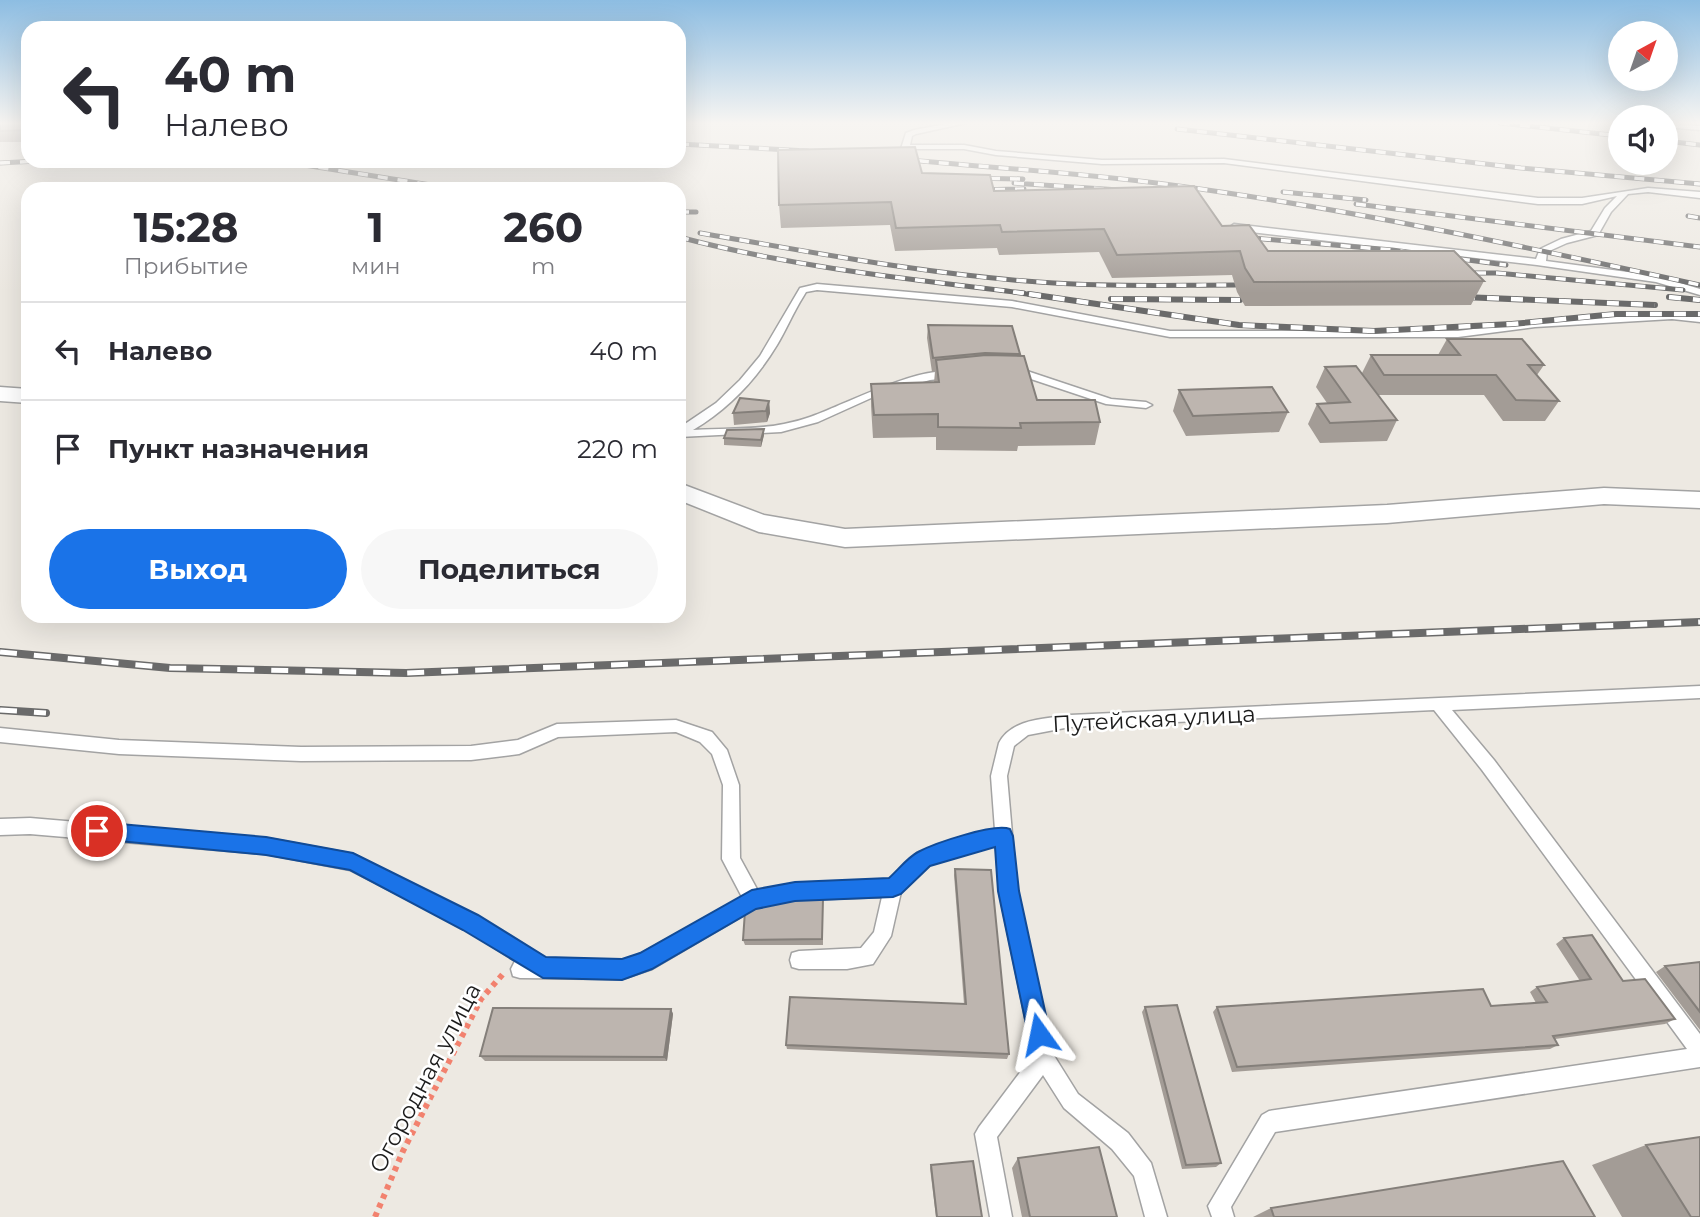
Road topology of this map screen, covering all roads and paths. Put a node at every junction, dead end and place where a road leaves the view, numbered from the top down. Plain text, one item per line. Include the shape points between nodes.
1 (1372, 180) edge
2 (1626, 192) junction
3 (1700, 195) edge
4 (1218, 225) edge
5 (1536, 262) junction
6 (1700, 292) edge
7 (1700, 319) edge
8 (996, 373) edge
9 (969, 374) edge
10 (0, 394) edge
11 (21, 396) edge
12 (1146, 405) dead end
13 (686, 430) edge
14 (686, 434) edge
15 (686, 494) edge
16 (1700, 500) edge
17 (1700, 692) edge
18 (1439, 705) junction
19 (0, 735) edge
20 (0, 827) edge
21 (1003, 836) junction
22 (893, 888) junction
23 (752, 900) junction
24 (799, 960) dead end
25 (543, 968) junction
26 (520, 969) joint
27 (1700, 1050) edge
28 (1700, 1057) edge
29 (1044, 1058) junction
30 (375, 1217) edge
31 (1001, 1217) edge
32 (1156, 1217) edge
33 (1223, 1217) edge

1 - 2 lane via 1538,201 1582,201
2 - 3 lane
2 - 5 lane via 1608,209 1595,233 1553,246
4 - 5 lane
5 - 6 lane via 1657,279
7 - 13 lane via 1672,316 1535,324 1458,334 1170,334 1013,304 817,287 803,290 772,345 726,400
8 - 12 lane via 1023,373 1110,402
9 - 14 lane via 929,377 876,392 814,420 781,428
10 - 11 street
15 - 16 street via 759,523 845,538 1387,514 1604,496
17 - 18 lane, Путейская улица
18 - 21 lane, Путейская улица via 1070,721 1024,729 1007,743 999,776
18 - 27 lane
19 - 23 lane via 119,747 301,754 471,753 519,747 557,731 676,726 706,737 719,750 730,785 732,859
20 - 25 lane via 30,825 266,846 353,862 471,922
21 - 22 lane via 923,859
21 - 29 lane, Путейская улица via 1008,891
22 - 23 lane via 795,892
22 - 24 lane via 882,936 866,957
23 - 25 lane via 645,962 622,970
25 - 26 lane
26 - 30 path, Огородная улица via 502,974 481,999 403,1151
28 - 33 lane via 1269,1122 1219,1206
29 - 31 lane via 986,1134
29 - 32 lane, Путейская улица via 1072,1101 1120,1141 1143,1171

